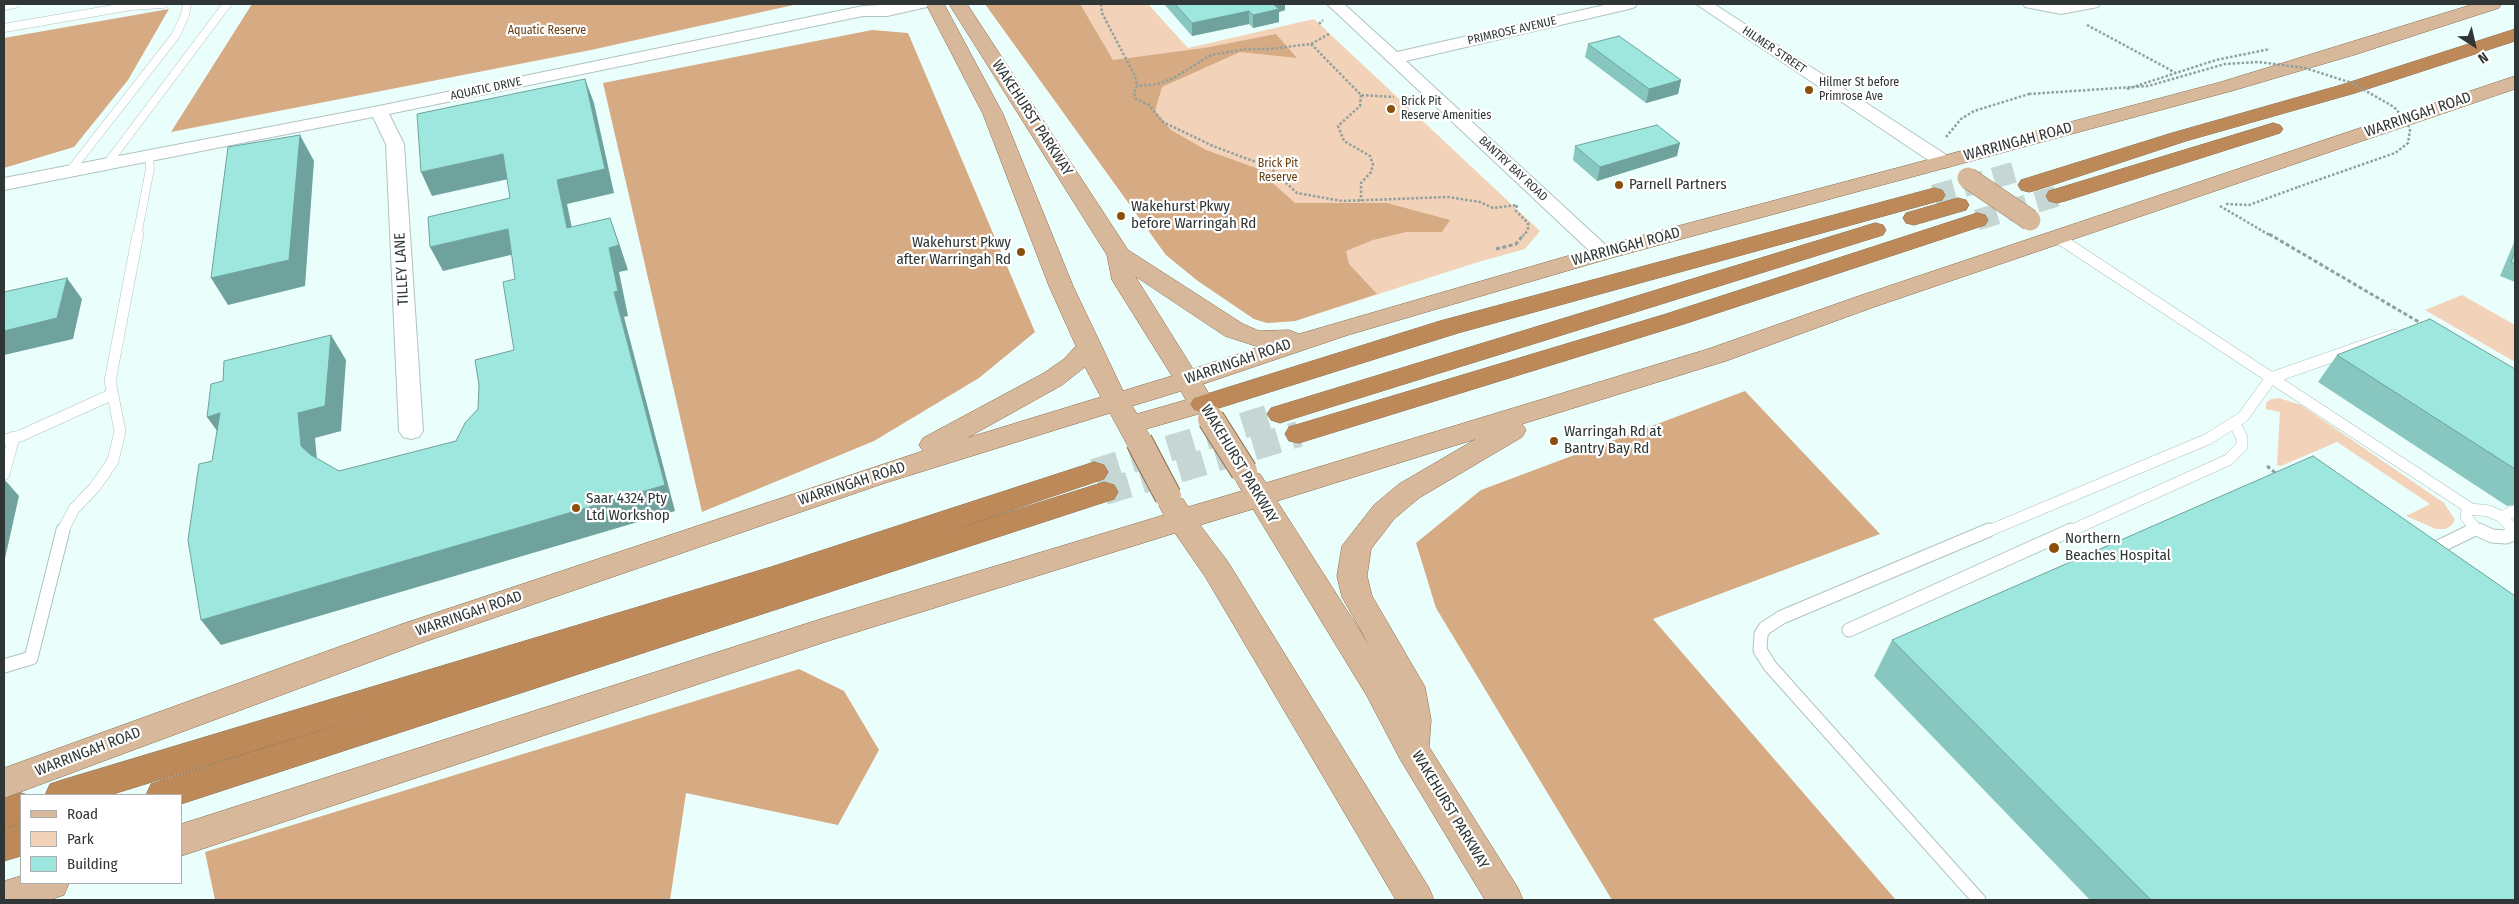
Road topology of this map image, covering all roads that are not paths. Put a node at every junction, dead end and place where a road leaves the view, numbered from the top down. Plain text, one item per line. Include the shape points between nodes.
1 (14, 4) edge
2 (164, 4) edge
3 (187, 4) edge
4 (227, 4) edge
5 (921, 4) edge
6 (935, 4) edge
7 (958, 4) edge
8 (1335, 4) edge
9 (1629, 4) edge
10 (1704, 4) edge
11 (2031, 4) edge
12 (2092, 4) edge
13 (2492, 4) edge
14 (4, 6) edge
15 (870, 7) edge
16 (4, 28) edge
17 (2515, 35) edge
18 (2515, 53) edge
19 (1395, 58) junction
20 (2515, 82) edge
21 (379, 111) junction
22 (149, 157) junction
23 (1944, 162) junction
24 (107, 164) junction
25 (70, 171) junction
26 (2024, 178) tunnel mouth
27 (4, 184) edge
28 (1934, 195) tunnel mouth
29 (2057, 196) tunnel mouth
30 (1958, 205) tunnel mouth
31 (1977, 220) tunnel mouth
32 (2057, 237) junction
33 (1603, 253) junction
34 (1119, 256) junction
35 (1339, 329) junction
36 (2405, 336) edge
37 (1089, 346) junction
38 (2271, 378) junction
39 (1187, 380) junction
40 (113, 394) junction
41 (1116, 402) junction
42 (1207, 412) junction
43 (1531, 413) junction
44 (1280, 414) tunnel mouth
45 (2235, 424) junction
46 (411, 431) dead end
47 (1134, 433) junction
48 (1299, 434) tunnel mouth
49 (9, 439) edge
50 (4, 474) edge
51 (875, 476) junction
52 (1251, 484) junction
53 (1174, 508) junction
54 (2471, 509) junction
55 (2514, 511) edge
56 (2502, 517) junction
57 (2476, 529) junction
58 (2513, 536) edge
59 (2447, 561) edge
60 (1849, 630) dead end
61 (4, 666) edge
62 (1412, 748) junction
63 (4, 783) edge
64 (65, 794) edge
65 (165, 794) edge
66 (20, 808) edge
67 (4, 813) edge
68 (20, 840) edge
69 (182, 840) edge
70 (4, 845) edge
71 (48, 884) edge
72 (4, 898) edge
73 (1416, 900) edge
74 (1505, 900) edge
75 (1980, 900) edge

1 - 14 lane
2 - 16 lane via 132,6
3 - 25 lane via 176,35
4 - 24 lane
5 - 15 street, AQUATIC DRIVE via 887,11
6 - 37 main road, WAKEHURST PARKWAY via 993,114 1061,286
7 - 34 main road, WAKEHURST PARKWAY
8 - 19 street, BANTRY BAY ROAD
9 - 19 street, PRIMROSE AVENUE
10 - 23 street, HILMER STREET
11 - 12 street via 2061,9
13 - 23 main road, WARRINGAH ROAD via 2256,78
15 - 21 street, AQUATIC DRIVE
17 - 26 highway via 2348,89
18 - 29 highway, WARRINGAH ROAD
19 - 33 street, BANTRY BAY ROAD
20 - 32 main road, WARRINGAH ROAD
21 - 22 street, AQUATIC DRIVE
21 - 46 street, TILLEY LANE via 396,144
22 - 24 street, AQUATIC DRIVE
22 - 40 lane via 150,169 110,381
23 - 32 main road, bridge
23 - 33 main road, WARRINGAH ROAD
24 - 25 street, AQUATIC DRIVE
25 - 27 street, AQUATIC DRIVE
28 - 42 highway via 1459,324
30 - 44 highway
31 - 48 highway via 1685,316
32 - 38 lane
32 - 43 main road, WARRINGAH ROAD via 1717,355
33 - 35 main road, WARRINGAH ROAD
34 - 35 main road via 1216,319 1254,338 1278,340
34 - 39 main road, WAKEHURST PARKWAY via 1124,280
35 - 39 main road, WARRINGAH ROAD
36 - 38 lane via 2383,338
37 - 41 main road, WAKEHURST PARKWAY
37 - 51 main road via 1073,366 1053,380
38 - 45 lane via 2251,408
38 - 54 lane
39 - 41 main road, WARRINGAH ROAD
39 - 42 main road, WAKEHURST PARKWAY
40 - 49 lane
40 - 61 lane via 120,431 112,461 95,487 74,508 63,530 31,658
41 - 47 main road, WAKEHURST PARKWAY
41 - 51 main road, WARRINGAH ROAD
42 - 47 main road, WARRINGAH ROAD
42 - 52 main road, WAKEHURST PARKWAY, bridge
43 - 52 main road, WARRINGAH ROAD
43 - 62 main road via 1509,433 1409,491 1384,512 1357,546 1352,576 1358,597 1409,687 1415,720
45 - 60 lane via 2242,446 2228,460
45 - 75 lane via 2208,439 1782,617 1761,634 1760,650 1776,673
47 - 53 main road, WAKEHURST PARKWAY, bridge
49 - 50 lane
51 - 63 main road, WARRINGAH ROAD via 413,633
52 - 53 main road, WARRINGAH ROAD
52 - 62 main road, WAKEHURST PARKWAY via 1378,687
53 - 69 main road, WARRINGAH ROAD via 824,630
53 - 73 main road, WAKEHURST PARKWAY via 1214,566
54 - 56 lane via 2489,511
54 - 57 lane via 2466,517
55 - 56 lane
56 - 58 lane via 2511,527
57 - 58 lane via 2492,536
57 - 59 lane via 2429,547
62 - 74 main road, WAKEHURST PARKWAY
64 - 65 highway, WARRINGAH ROAD via 1099,482
66 - 67 highway
68 - 70 highway
71 - 72 main road

